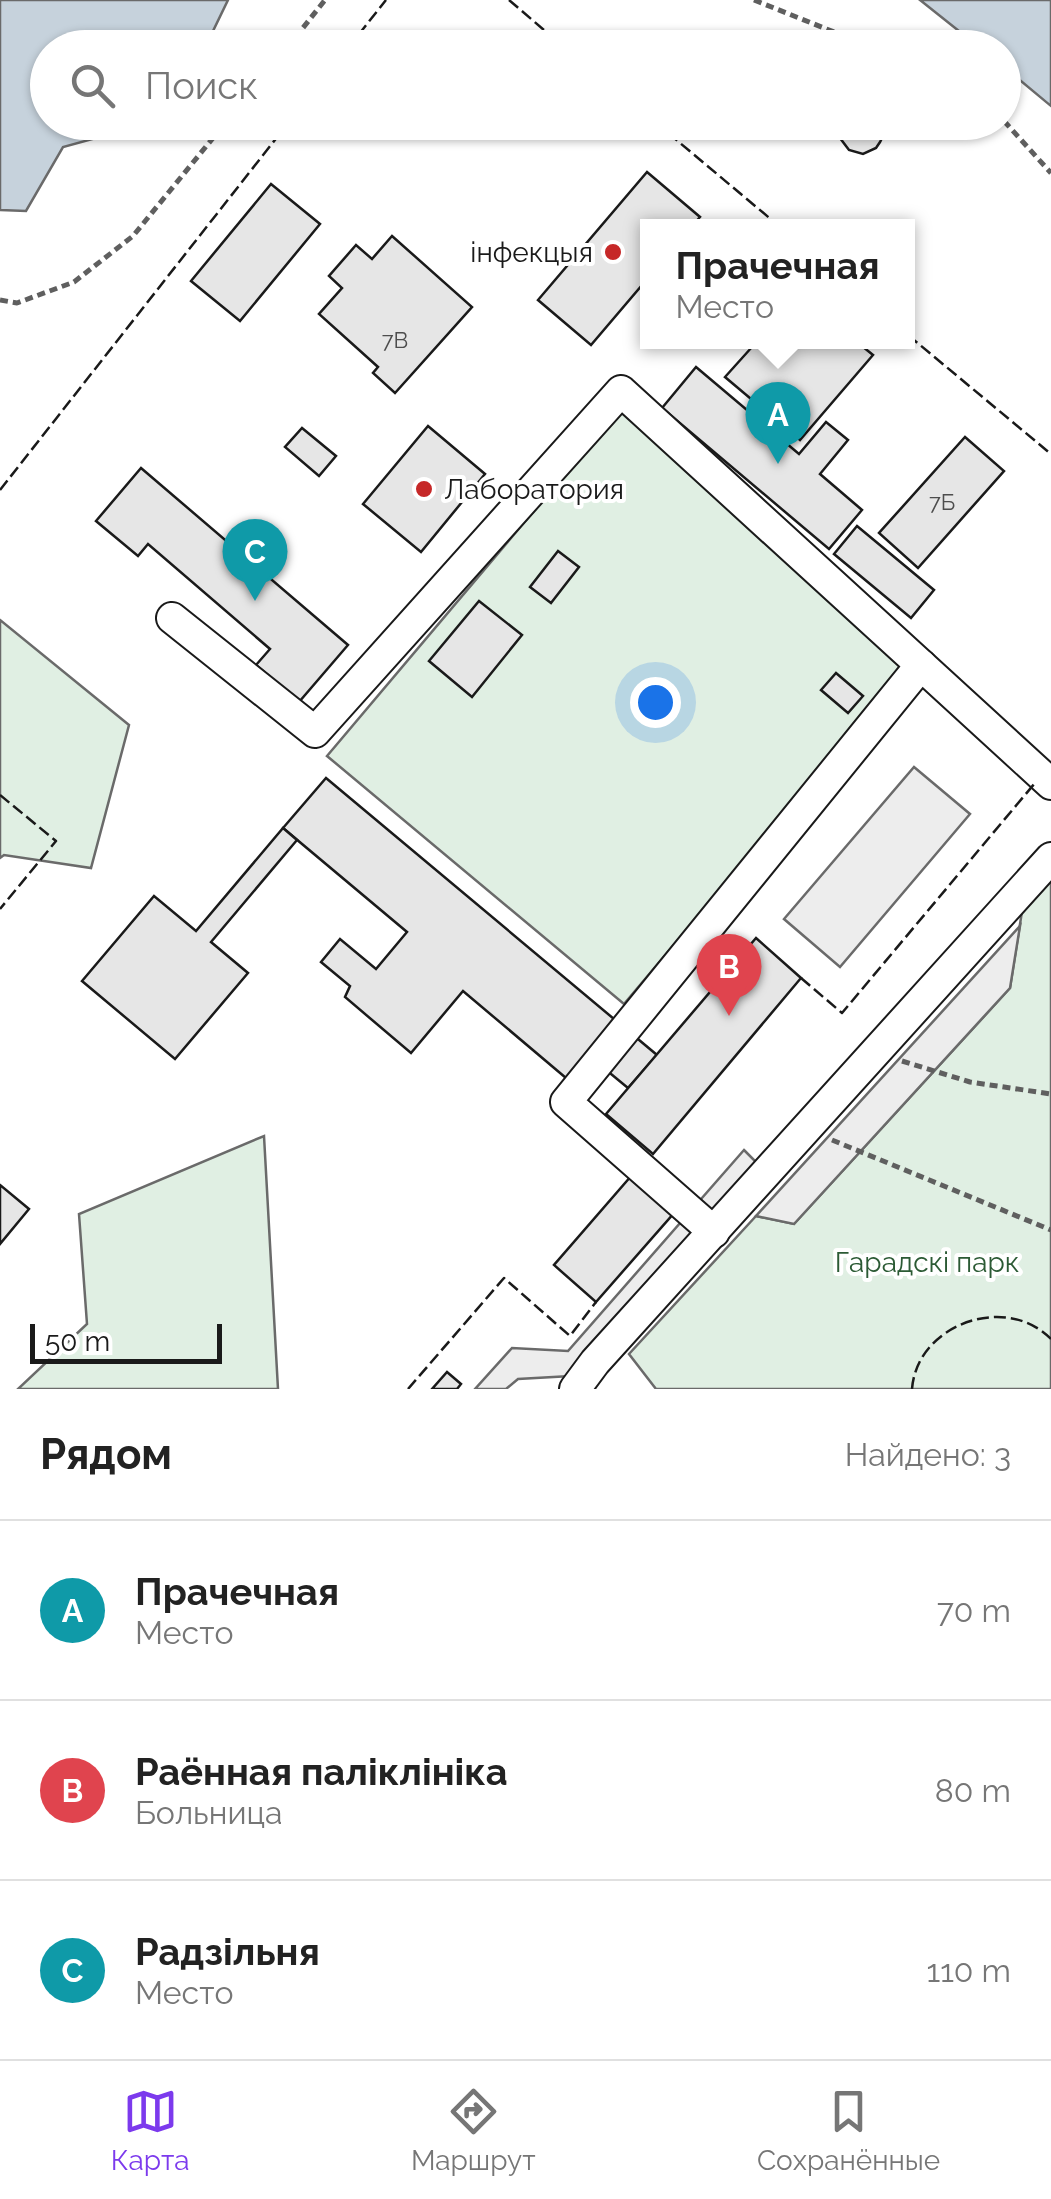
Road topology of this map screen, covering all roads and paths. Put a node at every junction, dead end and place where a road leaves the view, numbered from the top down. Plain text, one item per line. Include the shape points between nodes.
1 (325, 0) edge
2 (754, 0) edge
3 (301, 30) edge
4 (829, 30) edge
5 (1021, 139) edge
6 (211, 140) edge
7 (1051, 173) edge
8 (0, 300) edge
9 (172, 618) dead end
10 (921, 665) junction
11 (1051, 784) edge
12 (1051, 858) edge
13 (875, 1053) junction
14 (1051, 1094) edge
15 (806, 1130) junction
16 (1051, 1230) edge
17 (714, 1232) junction
18 (575, 1389) edge

1 - 3 path
2 - 4 path
5 - 7 path
6 - 8 path via 134,236 74,282 17,303
9 - 10 lane via 315,732 621,391
10 - 11 lane
10 - 17 lane via 566,1102
12 - 13 lane
13 - 14 path via 970,1082
13 - 15 lane
15 - 16 path
15 - 17 lane
17 - 18 lane

